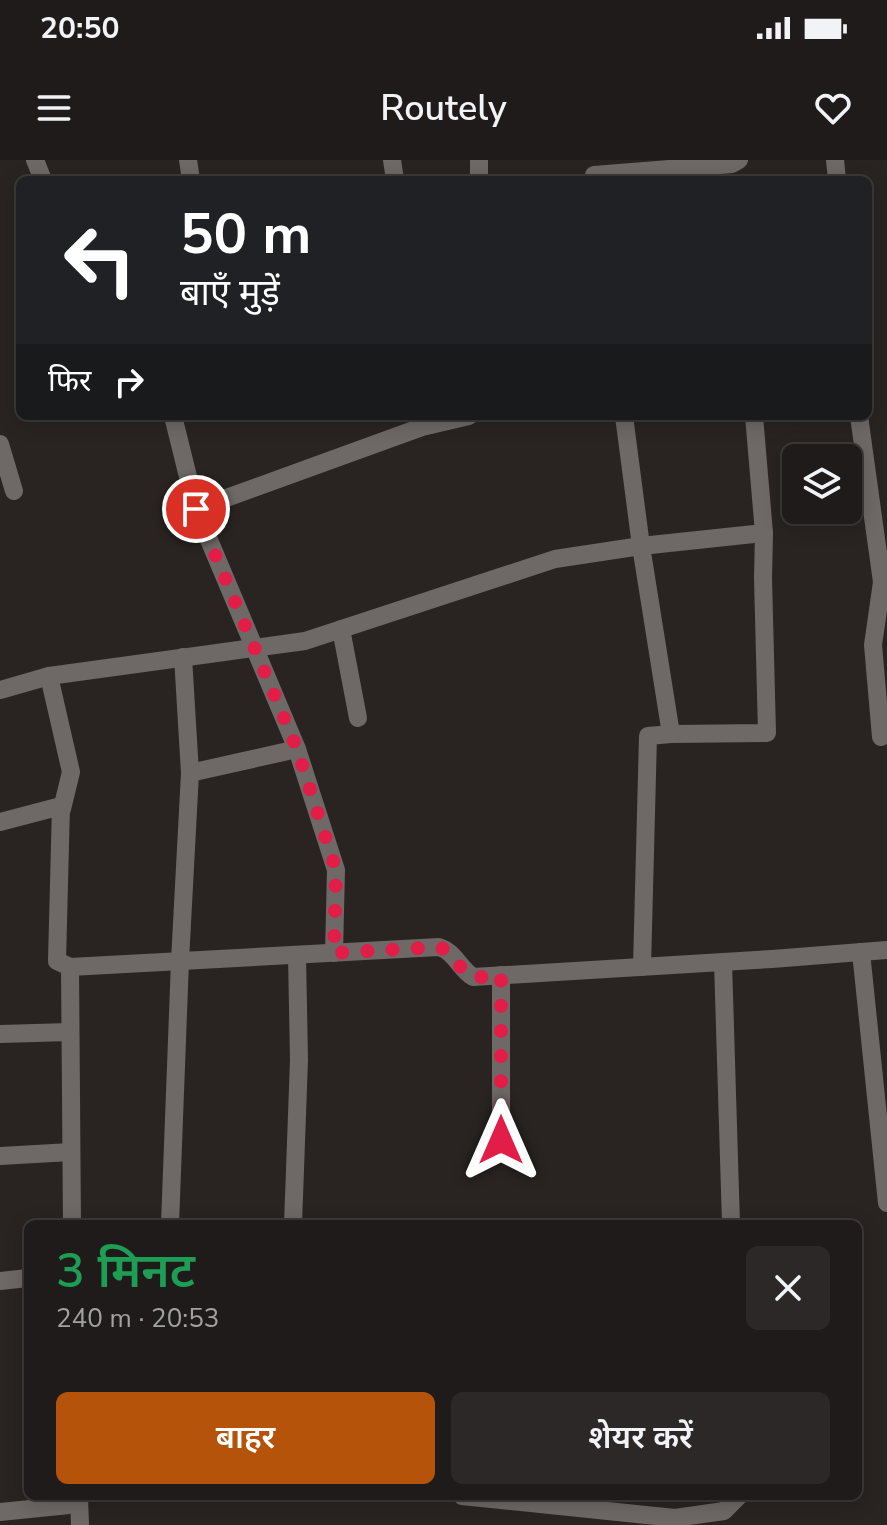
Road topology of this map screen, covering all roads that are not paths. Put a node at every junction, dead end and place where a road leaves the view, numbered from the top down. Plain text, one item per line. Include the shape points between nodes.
1 (735, 168) edge
2 (594, 176) edge
3 (174, 420) edge
4 (625, 420) edge
5 (754, 420) edge
6 (860, 420) edge
7 (421, 421) edge
8 (0, 444) edge
9 (14, 491) dead end
10 (196, 509) junction
11 (764, 533) junction
12 (641, 546) junction
13 (341, 629) junction
14 (252, 647) junction
15 (183, 657) junction
16 (49, 676) junction
17 (0, 690) edge
18 (358, 718) dead end
19 (671, 734) junction
20 (881, 737) dead end
21 (297, 749) junction
22 (190, 773) junction
23 (62, 809) junction
24 (0, 822) edge
25 (887, 950) edge
26 (861, 952) junction
27 (334, 953) junction
28 (297, 955) junction
29 (180, 961) junction
30 (723, 962) junction
31 (70, 967) junction
32 (642, 967) junction
33 (501, 975) junction
34 (70, 1032) junction
35 (0, 1034) edge
36 (501, 1140) dead end
37 (71, 1152) junction
38 (0, 1156) edge
39 (887, 1203) edge
40 (72, 1220) edge
41 (170, 1220) edge
42 (293, 1220) edge
43 (731, 1220) edge
44 (24, 1278) edge
45 (0, 1281) edge
46 (79, 1500) edge
47 (501, 1500) edge
48 (735, 1500) edge
49 (0, 1512) edge
50 (80, 1525) edge

1 - 2 street
3 - 10 street
4 - 12 street
5 - 11 street
6 - 20 street via 882,582 873,645
7 - 10 street
8 - 9 street
10 - 14 street
11 - 12 street
11 - 19 street via 767,733
12 - 13 street via 555,559
12 - 19 street
13 - 14 street via 305,641
13 - 18 street
14 - 15 street
14 - 21 street
15 - 16 street
15 - 22 street
16 - 17 street
16 - 23 street via 71,772
19 - 32 street via 648,736
21 - 22 street
21 - 27 street via 336,870
22 - 29 street
23 - 24 street via 58,805
23 - 31 street via 57,961
25 - 26 street
26 - 30 street
26 - 39 street
27 - 28 street
27 - 33 street via 439,947 449,950 473,977
28 - 29 street
28 - 42 street
29 - 31 street
29 - 41 street
30 - 32 street
30 - 43 street
31 - 34 street
32 - 33 street
33 - 36 street
34 - 35 street
34 - 37 street
37 - 38 street
37 - 40 street
44 - 45 street
46 - 49 street
46 - 50 street
47 - 48 street via 675,1518 724,1511

